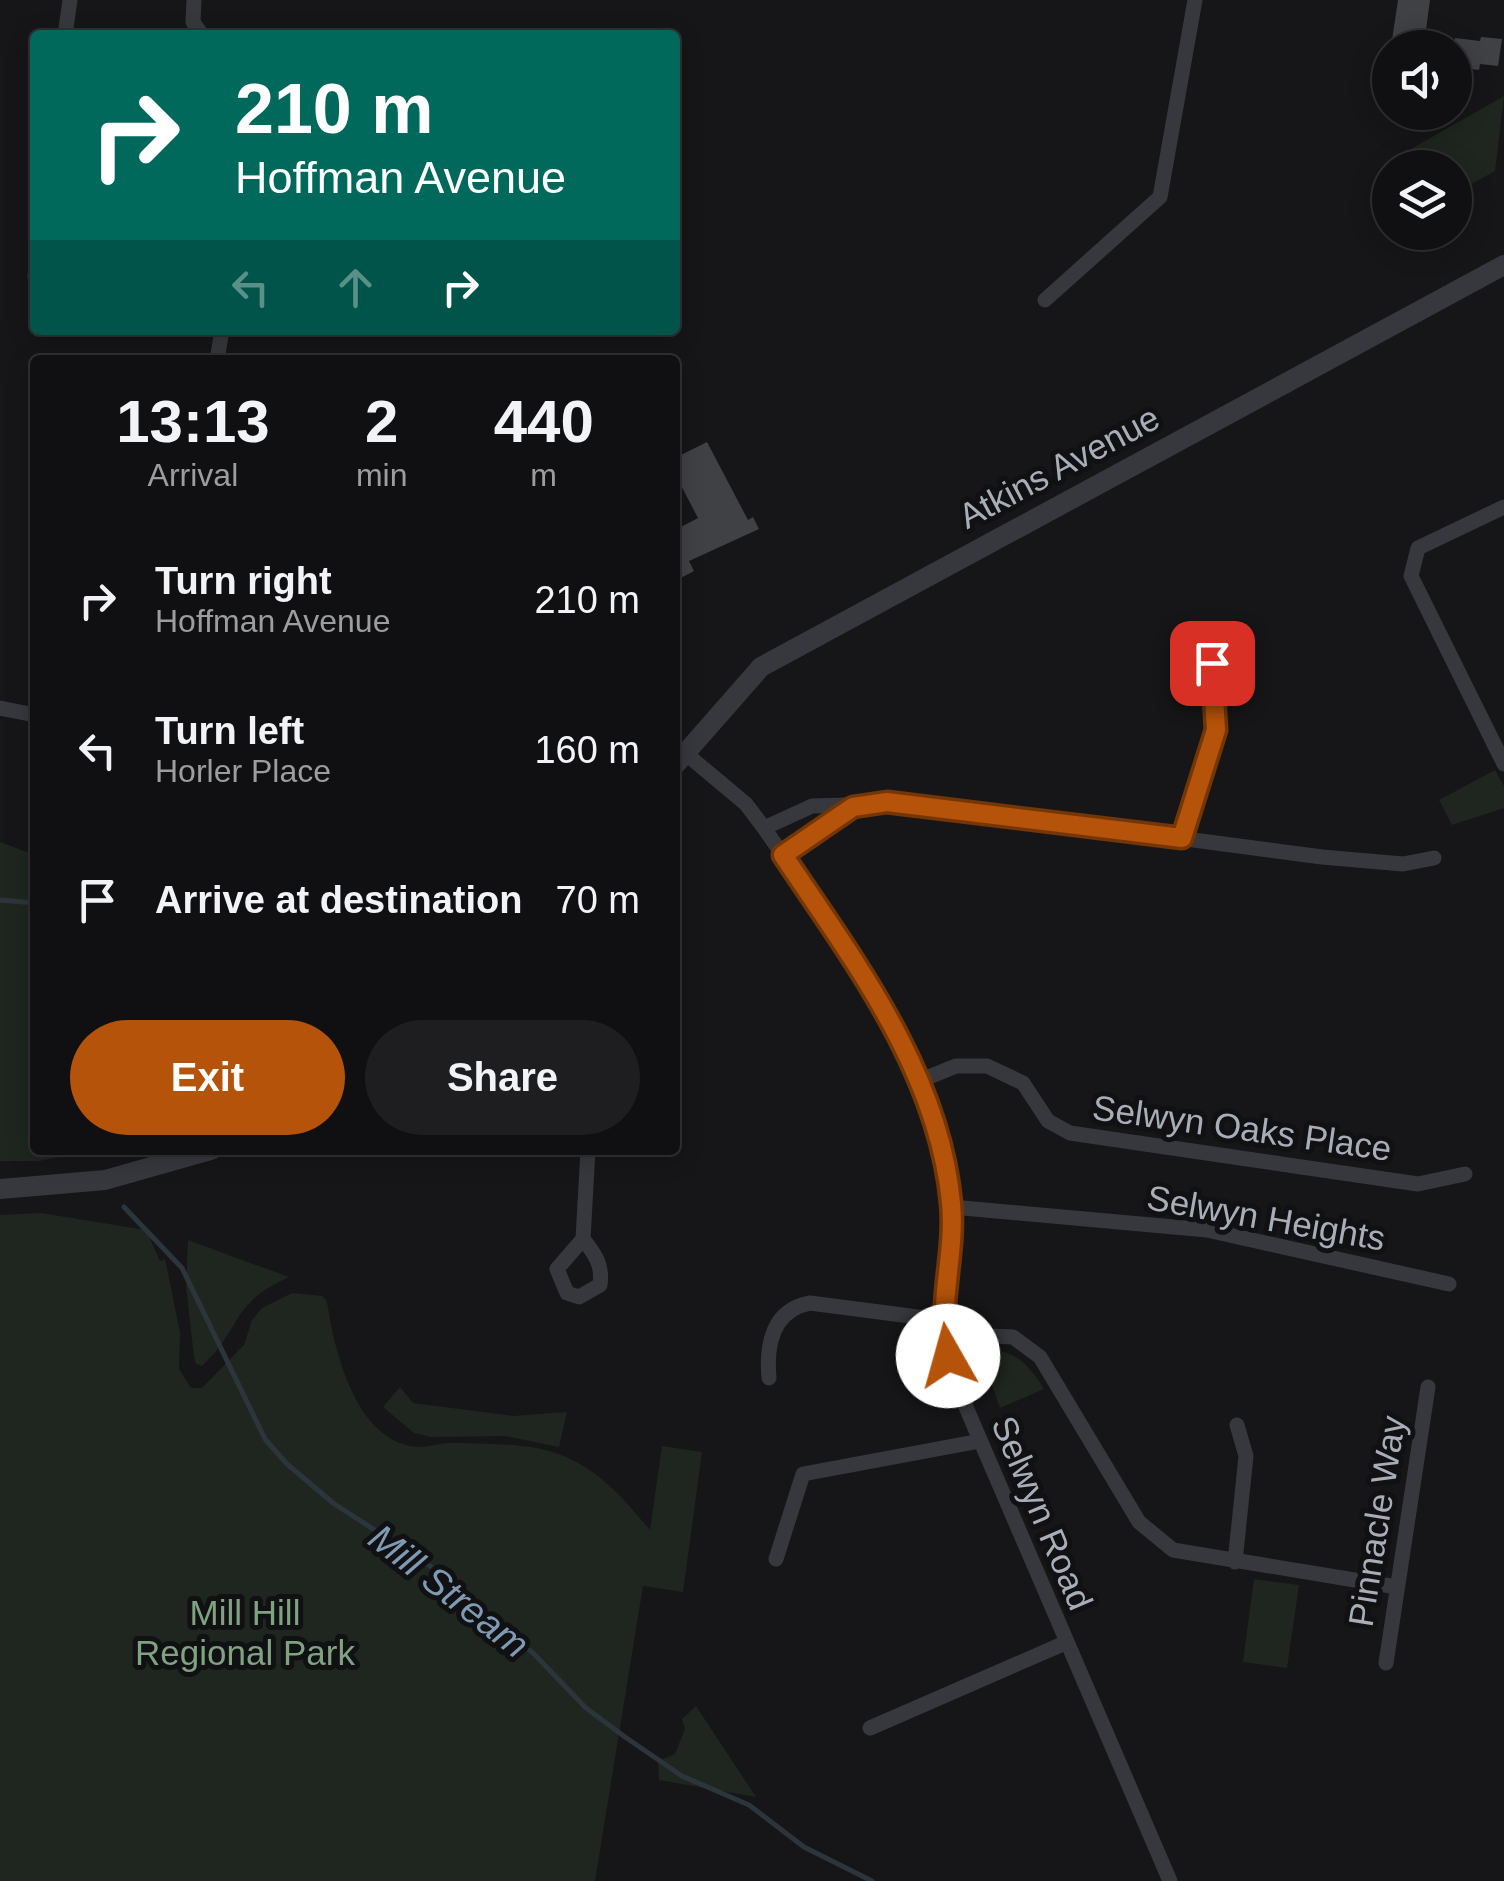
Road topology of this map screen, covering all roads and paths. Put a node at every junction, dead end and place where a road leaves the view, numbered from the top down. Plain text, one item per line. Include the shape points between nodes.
1 (70, 0) edge
2 (194, 0) edge
3 (1194, 0) edge
4 (67, 30) edge
5 (199, 30) edge
6 (1504, 265) edge
7 (1044, 300) dead end
8 (1504, 507) edge
9 (1212, 663) dead end
10 (0, 708) edge
11 (30, 714) edge
12 (680, 759) edge
13 (1504, 764) edge
14 (853, 807) junction
15 (764, 828) junction
16 (1182, 838) junction
17 (783, 855) junction
18 (1434, 858) dead end
19 (919, 1081) junction
20 (194, 1155) edge
21 (588, 1155) edge
22 (1466, 1174) dead end
23 (0, 1189) edge
24 (952, 1207) junction
25 (583, 1239) dead end
26 (1449, 1284) dead end
27 (942, 1327) junction
28 (768, 1378) dead end
29 (1428, 1387) dead end
30 (1237, 1425) dead end
31 (980, 1441) junction
32 (776, 1559) dead end
33 (1235, 1562) junction
34 (1397, 1587) junction
35 (1065, 1643) junction
36 (1386, 1663) dead end
37 (870, 1728) dead end
38 (1170, 1881) edge

1 - 4 street
2 - 5 street
3 - 7 street via 1160,197
6 - 12 street, Atkins Avenue via 761,667
8 - 13 street via 1418,548 1410,576
9 - 16 street via 1216,730
10 - 11 street
12 - 15 street, Selwyn Road via 746,804
14 - 15 street via 798,809
14 - 16 street via 914,803
14 - 17 street
15 - 17 street, Selwyn Road
16 - 18 street via 1403,864
17 - 19 street, Selwyn Road via 871,988
19 - 22 street, Selwyn Oaks Place via 956,1066 987,1066 1023,1083 1048,1121 1070,1132 1418,1184
19 - 24 street, Selwyn Road via 940,1135
20 - 23 street via 106,1180
21 - 25 street
24 - 26 street, Selwyn Heights via 1207,1230
24 - 27 street, Selwyn Road
27 - 28 street via 796,1306 770,1341
27 - 31 street, Selwyn Road via 953,1377
27 - 33 street via 1013,1336 1040,1357 1139,1522 1173,1550
29 - 34 street, Pinnacle Way
30 - 33 street via 1246,1456
31 - 32 street via 803,1474
31 - 35 street, Selwyn Road
33 - 34 street
34 - 36 street, Pinnacle Way
35 - 37 street
35 - 38 street, Selwyn Road

